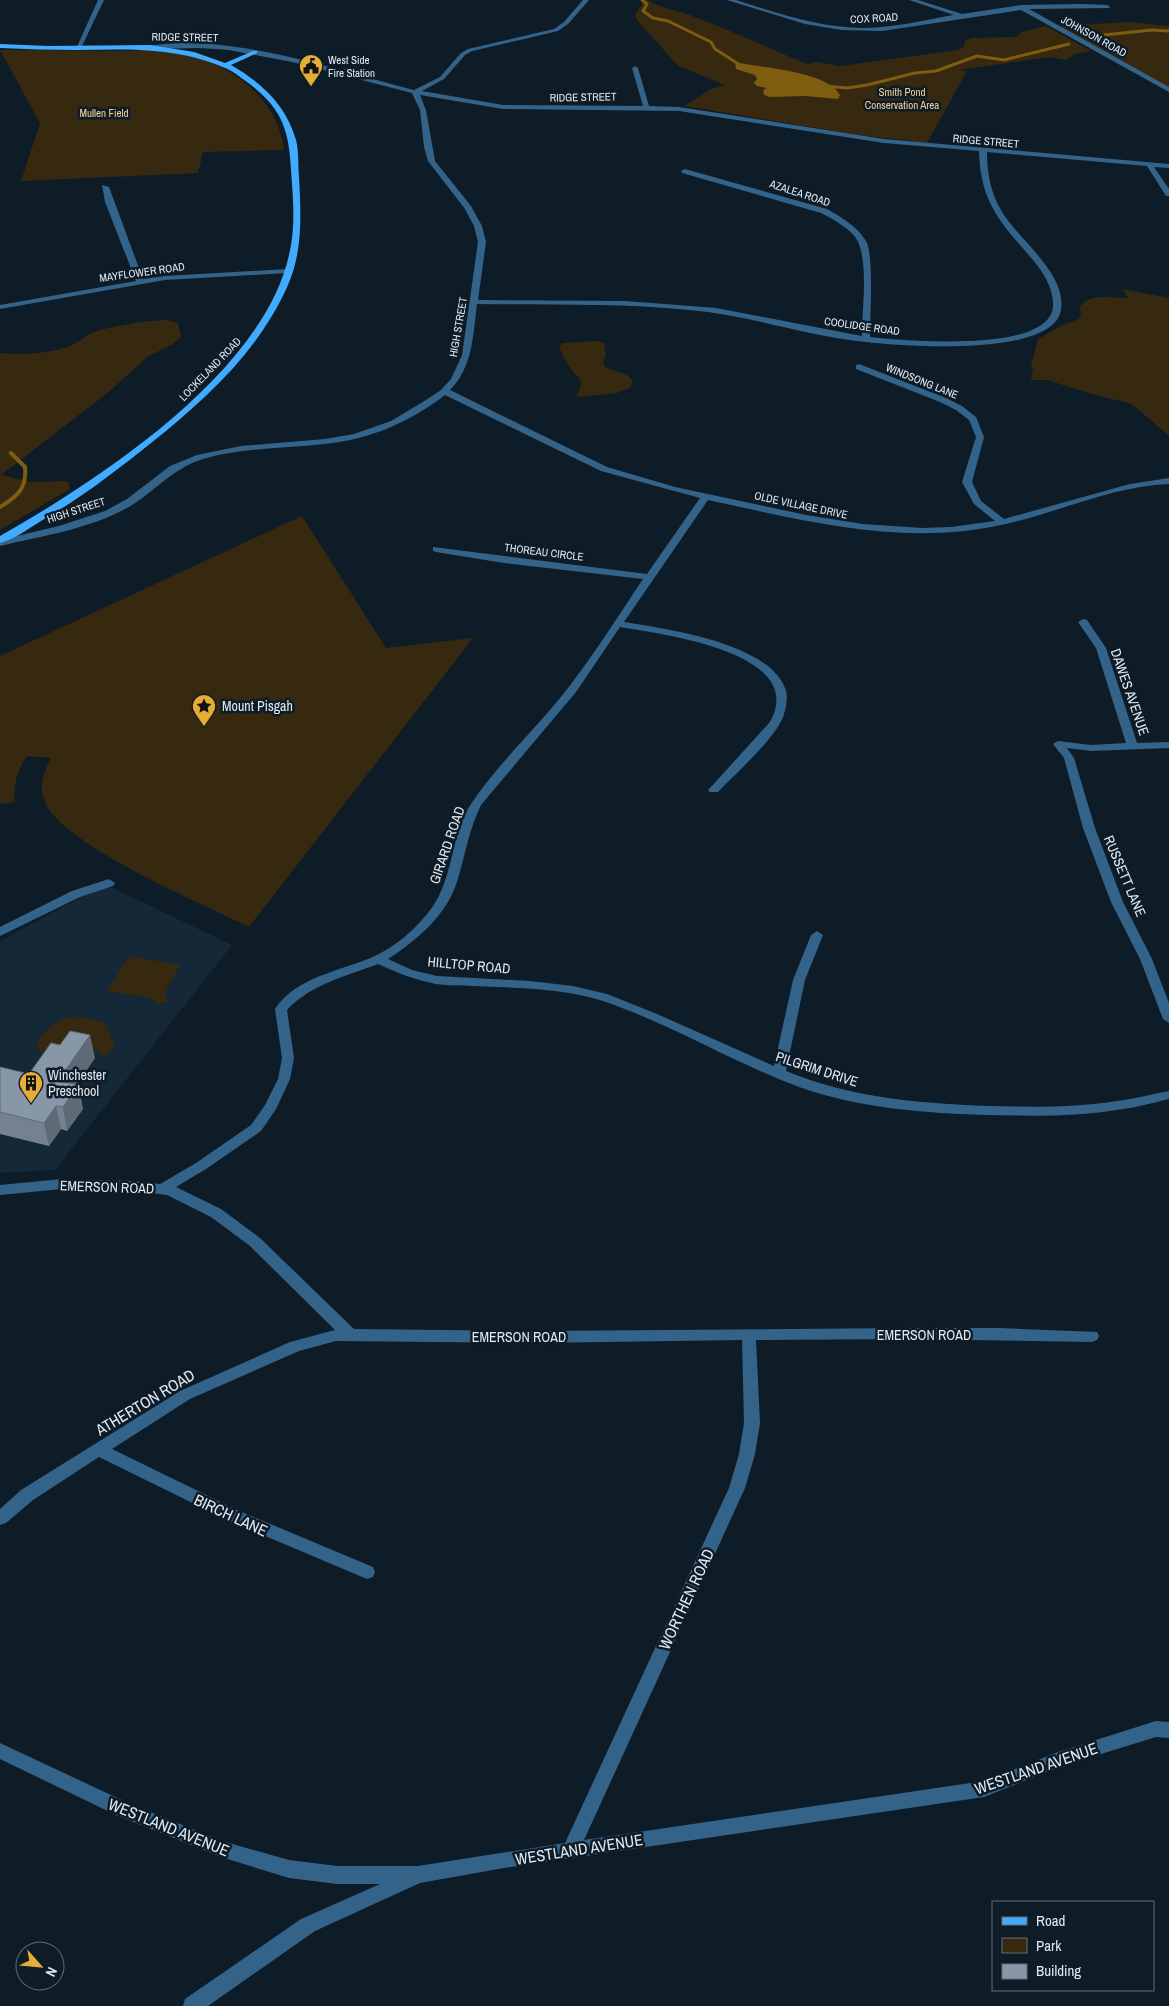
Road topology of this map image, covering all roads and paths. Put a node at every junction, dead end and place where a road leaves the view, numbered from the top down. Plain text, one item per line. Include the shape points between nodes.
1 (101, 0) edge
2 (586, 0) edge
3 (730, 0) edge
4 (912, 0) edge
5 (1009, 0) edge
6 (1021, 7) junction
7 (1108, 7) dead end
8 (962, 16) junction
9 (0, 46) edge
10 (150, 47) junction
11 (78, 48) junction
12 (255, 52) junction
13 (226, 65) junction
14 (635, 68) dead end
15 (1169, 90) edge
16 (415, 92) junction
17 (646, 106) junction
18 (983, 151) junction
19 (1148, 164) junction
20 (1169, 166) edge
21 (685, 171) dead end
22 (105, 187) dead end
23 (1169, 194) edge
24 (288, 271) junction
25 (140, 281) junction
26 (474, 302) junction
27 (0, 307) edge
28 (866, 340) junction
29 (859, 367) dead end
30 (445, 391) junction
31 (1169, 481) edge
32 (706, 496) junction
33 (1002, 522) junction
34 (0, 541) edge
35 (436, 549) dead end
36 (650, 576) junction
37 (1083, 622) dead end
38 (618, 624) junction
39 (1169, 745) edge
40 (1134, 747) junction
41 (714, 790) dead end
42 (108, 883) dead end
43 (0, 932) edge
44 (817, 935) dead end
45 (379, 958) junction
46 (530, 985) joint
47 (1169, 1019) edge
48 (778, 1073) junction
49 (1169, 1095) edge
50 (162, 1189) junction
51 (0, 1190) edge
52 (350, 1335) junction
53 (748, 1336) junction
54 (1092, 1336) dead end
55 (98, 1449) junction
56 (0, 1518) edge
57 (367, 1572) dead end
58 (1169, 1730) edge
59 (0, 1751) edge
60 (570, 1850) junction
61 (418, 1875) junction
62 (192, 2006) edge

1 - 11 street
2 - 16 street via 556,30 478,46 465,52 447,73
3 - 8 street, COX ROAD via 806,24 849,30 882,29
4 - 8 street
5 - 6 street, JOHNSON ROAD
6 - 7 street, COX ROAD via 1079,4
6 - 8 street, COX ROAD
6 - 15 street, JOHNSON ROAD
9 - 11 main road, RIDGE STREET
10 - 11 main road, RIDGE STREET
10 - 12 street, RIDGE STREET via 211,46
10 - 13 main road, LOCKELAND ROAD via 194,54
12 - 13 main road
12 - 16 street, RIDGE STREET
13 - 24 main road, LOCKELAND ROAD via 258,87 278,106 293,141 298,226
14 - 17 street
16 - 17 street, RIDGE STREET via 498,107
16 - 26 street, HIGH STREET via 423,110 432,161 478,226 482,242
17 - 18 street, RIDGE STREET via 884,142
18 - 19 street, RIDGE STREET
18 - 28 street, COOLIDGE ROAD via 990,196 998,212 1033,254 1053,288 1057,310 1052,320 1033,332 992,342 914,344
19 - 20 street, RIDGE STREET
19 - 23 street
21 - 28 street, AZALEA ROAD via 824,211 844,222 863,242 867,270
22 - 25 street
24 - 25 street, MAYFLOWER ROAD
24 - 34 main road, LOCKELAND ROAD via 284,285 252,342 178,418 106,475
25 - 27 street, MAYFLOWER ROAD
26 - 28 street, COOLIDGE ROAD via 644,305 717,310
26 - 30 street, HIGH STREET via 462,371
29 - 33 street, WINDSONG LANE via 943,400 973,419 980,437 967,482 977,502
30 - 32 street, OLDE VILLAGE DRIVE via 604,469 660,487
30 - 34 street, HIGH STREET via 379,430 345,439 211,455 180,465 125,505 102,516
31 - 33 street, OLDE VILLAGE DRIVE via 1125,487
32 - 33 street, OLDE VILLAGE DRIVE via 861,528 942,530
32 - 36 street, GIRARD ROAD
35 - 36 street, THOREAU CIRCLE
36 - 38 street, GIRARD ROAD
37 - 40 street, DAWES AVENUE via 1101,648
38 - 41 street via 722,646 762,666 776,683 782,705 778,716 771,728
38 - 45 street, GIRARD ROAD via 572,690 476,805 468,820 450,885 436,911 411,938
39 - 40 street
40 - 47 street, RUSSETT LANE via 1083,748 1058,744 1070,758 1090,828 1117,902 1146,959
42 - 43 street via 76,894
44 - 48 street via 799,980
45 - 46 street, HILLTOP ROAD via 408,973 437,980
45 - 50 street, GIRARD ROAD via 313,984 292,997 281,1009 288,1058 284,1079 272,1106 256,1128
46 - 48 street, PILGRIM DRIVE via 603,997 654,1016
48 - 49 street, PILGRIM DRIVE via 859,1099 947,1109 1032,1112 1116,1106
50 - 51 street, EMERSON ROAD via 62,1184
50 - 52 street, EMERSON ROAD via 216,1213 255,1242
52 - 53 street, EMERSON ROAD via 433,1338
52 - 55 street, ATHERTON ROAD via 336,1335 296,1346 185,1395
53 - 54 street, EMERSON ROAD
53 - 60 street, WORTHEN ROAD via 752,1423 737,1488
55 - 56 street, ATHERTON ROAD via 27,1495
55 - 57 street, BIRCH LANE via 274,1535
58 - 60 street, WESTLAND AVENUE via 1156,1729 1058,1760 984,1789
59 - 61 street, WESTLAND AVENUE via 122,1809 220,1849 289,1869 337,1875
60 - 61 street, WESTLAND AVENUE
61 - 62 street via 308,1925

